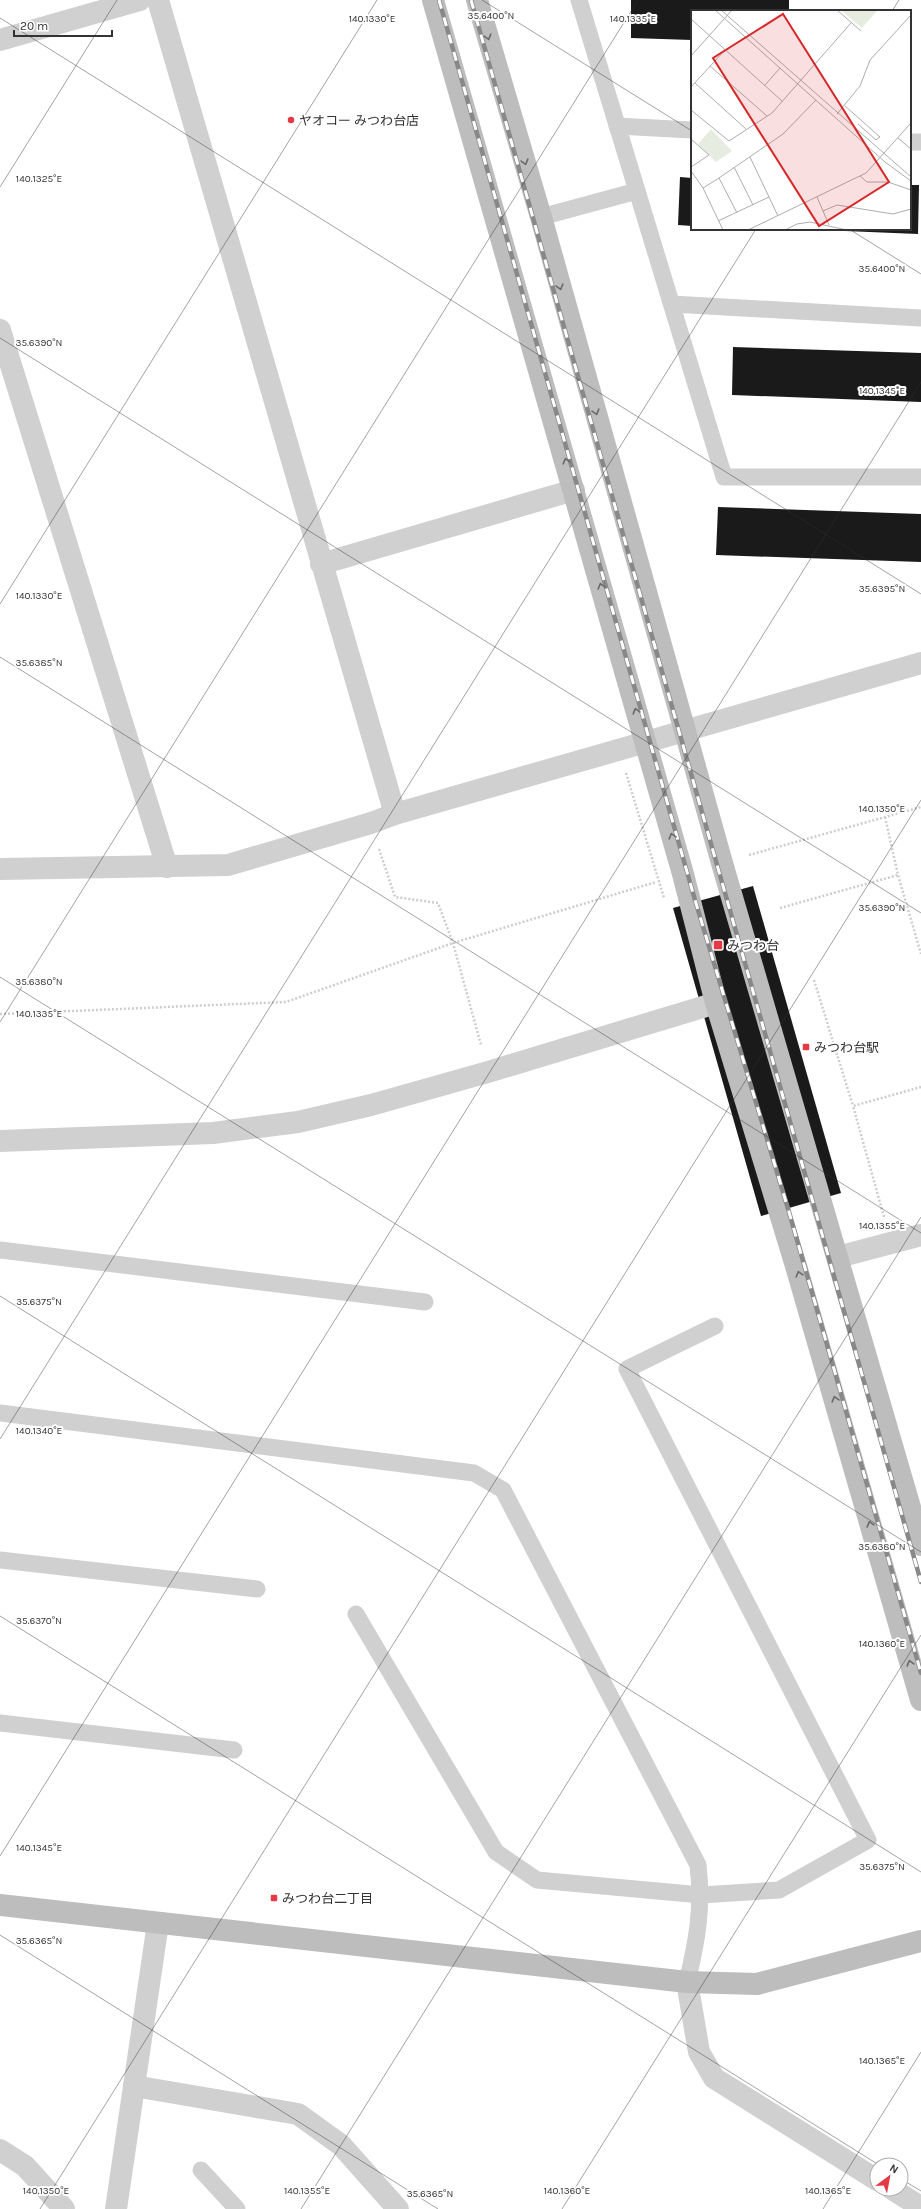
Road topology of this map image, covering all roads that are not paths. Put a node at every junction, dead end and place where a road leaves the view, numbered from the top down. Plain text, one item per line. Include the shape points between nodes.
1 (140, 0) edge
2 (158, 0) edge
3 (433, 0) edge
4 (477, 0) edge
5 (579, 0) edge
6 (0, 40) edge
7 (617, 126) junction
8 (691, 130) edge
9 (637, 191) junction
10 (541, 217) junction
11 (672, 304) junction
12 (921, 318) edge
13 (0, 330) edge
14 (921, 477) edge
15 (574, 490) junction
16 (321, 564) junction
17 (921, 663) edge
18 (685, 731) junction
19 (645, 742) junction
20 (395, 814) junction
21 (167, 867) junction
22 (0, 869) edge
23 (716, 1003) junction
24 (0, 1140) edge
25 (921, 1235) edge
26 (0, 1250) edge
27 (838, 1257) junction
28 (425, 1302) dead end
29 (715, 1326) dead end
30 (0, 1413) edge
31 (921, 1545) edge
32 (0, 1560) edge
33 (257, 1589) dead end
34 (356, 1614) dead end
35 (921, 1700) edge
36 (0, 1723) edge
37 (234, 1750) dead end
38 (701, 1895) junction
39 (0, 1905) edge
40 (158, 1923) junction
41 (921, 1940) edge
42 (687, 1982) junction
43 (134, 2086) junction
44 (0, 2150) edge
45 (201, 2170) dead end
46 (869, 2175) edge
47 (905, 2197) edge
48 (64, 2209) edge
49 (116, 2209) edge
50 (237, 2209) edge
51 (398, 2209) edge
52 (920, 2209) edge

1 - 6 street
2 - 16 street
15 -> 3 street
4 -> 10 street
5 - 7 lane
7 - 8 lane
7 - 9 lane
9 - 10 lane
9 - 11 lane
10 -> 18 street
11 - 12 lane
11 - 14 lane via 724,477
13 - 21 street
15 - 16 street
19 -> 15 street
16 - 20 street
17 - 18 street
18 - 19 street
18 - 27 street
19 - 20 street
23 -> 19 street via 683,874
20 - 21 street via 228,865
21 - 22 street
23 - 24 street via 488,1072 371,1105 298,1122 213,1133
35 -> 23 street via 796,1266
25 - 27 street
26 - 28 lane
27 - 31 street
29 - 38 lane via 627,1369 868,1840 779,1890
30 - 38 lane via 474,1473 503,1490 698,1865
32 - 33 lane
34 - 38 lane via 496,1852 537,1880
36 - 37 lane
38 - 42 lane via 696,1944
39 - 40 street
40 - 42 street
40 - 43 street
41 - 42 street via 757,1984
42 - 46 street via 699,2052 714,2078
43 - 49 street
43 - 51 street via 298,2114 341,2145
44 - 48 street via 25,2166
45 - 50 lane
47 - 52 street

